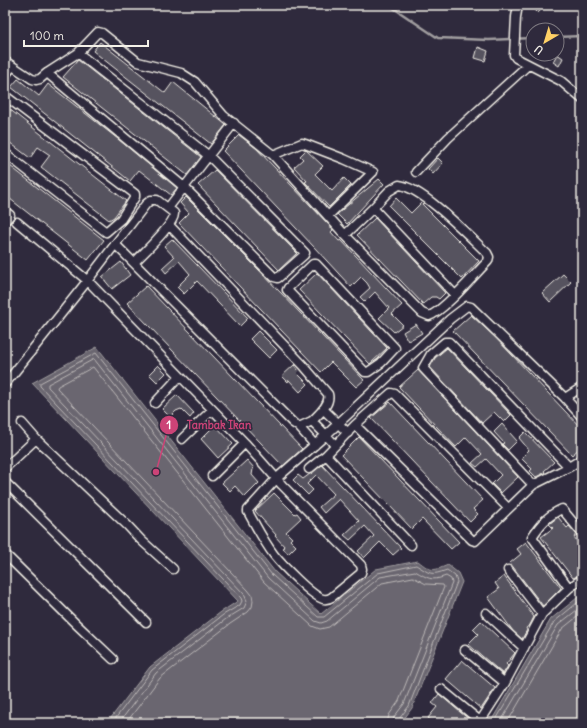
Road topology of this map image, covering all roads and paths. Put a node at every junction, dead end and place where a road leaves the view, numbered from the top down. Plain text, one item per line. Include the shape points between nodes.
1 (518, 5) edge
2 (78, 53) junction
3 (8, 64) edge
4 (528, 65) junction
5 (47, 72) junction
6 (5, 76) edge
7 (5, 98) edge
8 (582, 98) edge
9 (234, 123) junction
10 (5, 153) edge
11 (273, 155) junction
12 (209, 156) junction
13 (416, 172) dead end
14 (184, 187) junction
15 (168, 208) junction
16 (373, 208) junction
17 (5, 211) edge
18 (328, 216) junction
19 (121, 219) junction
20 (5, 221) edge
21 (17, 222) dead end
22 (169, 225) junction
23 (129, 226) junction
24 (345, 235) junction
25 (115, 244) junction
26 (134, 263) junction
27 (88, 281) junction
28 (455, 295) junction
29 (440, 310) junction
30 (450, 319) junction
31 (422, 345) junction
32 (432, 354) junction
33 (381, 363) junction
34 (390, 374) junction
35 (180, 376) junction
36 (5, 384) edge
37 (582, 386) edge
38 (565, 398) junction
39 (155, 403) dead end
40 (323, 409) junction
41 (212, 410) junction
42 (582, 418) edge
43 (312, 421) junction
44 (22, 423) dead end
45 (339, 424) junction
46 (355, 425) junction
47 (300, 427) junction
48 (348, 433) junction
49 (326, 435) junction
50 (36, 439) junction
51 (182, 439) dead end
52 (245, 443) junction
53 (336, 444) junction
54 (315, 445) junction
55 (326, 455) junction
56 (582, 459) edge
57 (569, 467) junction
58 (5, 468) edge
59 (309, 469) dead end
60 (212, 476) dead end
61 (277, 478) junction
62 (5, 482) edge
63 (533, 485) junction
64 (508, 508) junction
65 (582, 533) edge
66 (411, 545) dead end
67 (5, 554) edge
68 (173, 569) dead end
69 (508, 570) dead end
70 (582, 579) edge
71 (569, 588) junction
72 (486, 613) dead end
73 (542, 614) junction
74 (146, 622) dead end
75 (524, 648) junction
76 (465, 650) dead end
77 (113, 659) dead end
78 (505, 683) junction
79 (441, 689) dead end
80 (480, 722) edge

1 - 4 street via 514,55
2 - 5 street
2 - 9 street via 98,32 102,33 138,62 188,77 224,116
2 - 12 street
3 - 5 street via 36,80
3 - 6 street
4 - 8 street via 561,80
4 - 13 street via 448,138
5 - 14 street
7 - 19 street via 135,194
9 - 11 street
9 - 12 street
10 - 19 street via 103,231 109,231
11 - 18 street
11 - 18 street via 302,143 373,172
12 - 14 street
12 - 14 street via 305,254 278,278 274,277
14 - 15 street
15 - 22 street via 175,215
15 - 23 street via 157,200 151,200
16 - 24 street
16 - 28 street
16 - 28 street via 394,188 405,185 442,211 487,253 488,261
17 - 20 street via 10,215
18 - 24 street
19 - 23 street
21 - 27 street
22 - 26 street
22 - 40 street via 328,394 329,398
23 - 25 street
24 - 29 street via 422,313 429,316
25 - 26 street
25 - 27 street
26 - 47 street via 293,423
27 - 35 street
27 - 36 street
28 - 29 street
29 - 30 street
30 - 31 street
30 - 38 street via 467,306 471,307
31 - 32 street
31 - 34 street
32 - 57 street via 445,342 449,342
32 - 63 street via 423,368
33 - 33 street via 395,348 316,264 313,264 287,290 365,372
33 - 34 street
34 - 45 street
35 - 39 street
35 - 41 street
37 - 38 street
38 - 42 street
40 - 43 street
40 - 45 street
41 - 51 street
41 - 52 street
43 - 47 street
43 - 49 street
44 - 50 street
45 - 48 street
45 - 49 street
46 - 48 street
46 - 64 street via 391,393 395,394
46 - 64 street via 472,540 476,541
47 - 54 street
48 - 53 street
49 - 53 street
49 - 54 street
50 - 58 street
50 - 68 street
52 - 60 street
52 - 61 street
53 - 55 street
54 - 61 street
55 - 59 street
55 - 66 street
56 - 57 street
57 - 63 street
61 - 61 street via 248,512 274,554 286,568 316,595 328,599 361,573 361,565
62 - 74 street
63 - 64 street
65 - 71 street via 562,509 545,520 532,537
67 - 77 street
69 - 73 street
70 - 71 street
71 - 73 street
72 - 75 street
73 - 75 street
75 - 78 street
76 - 78 street
78 - 80 street
79 - 80 street

